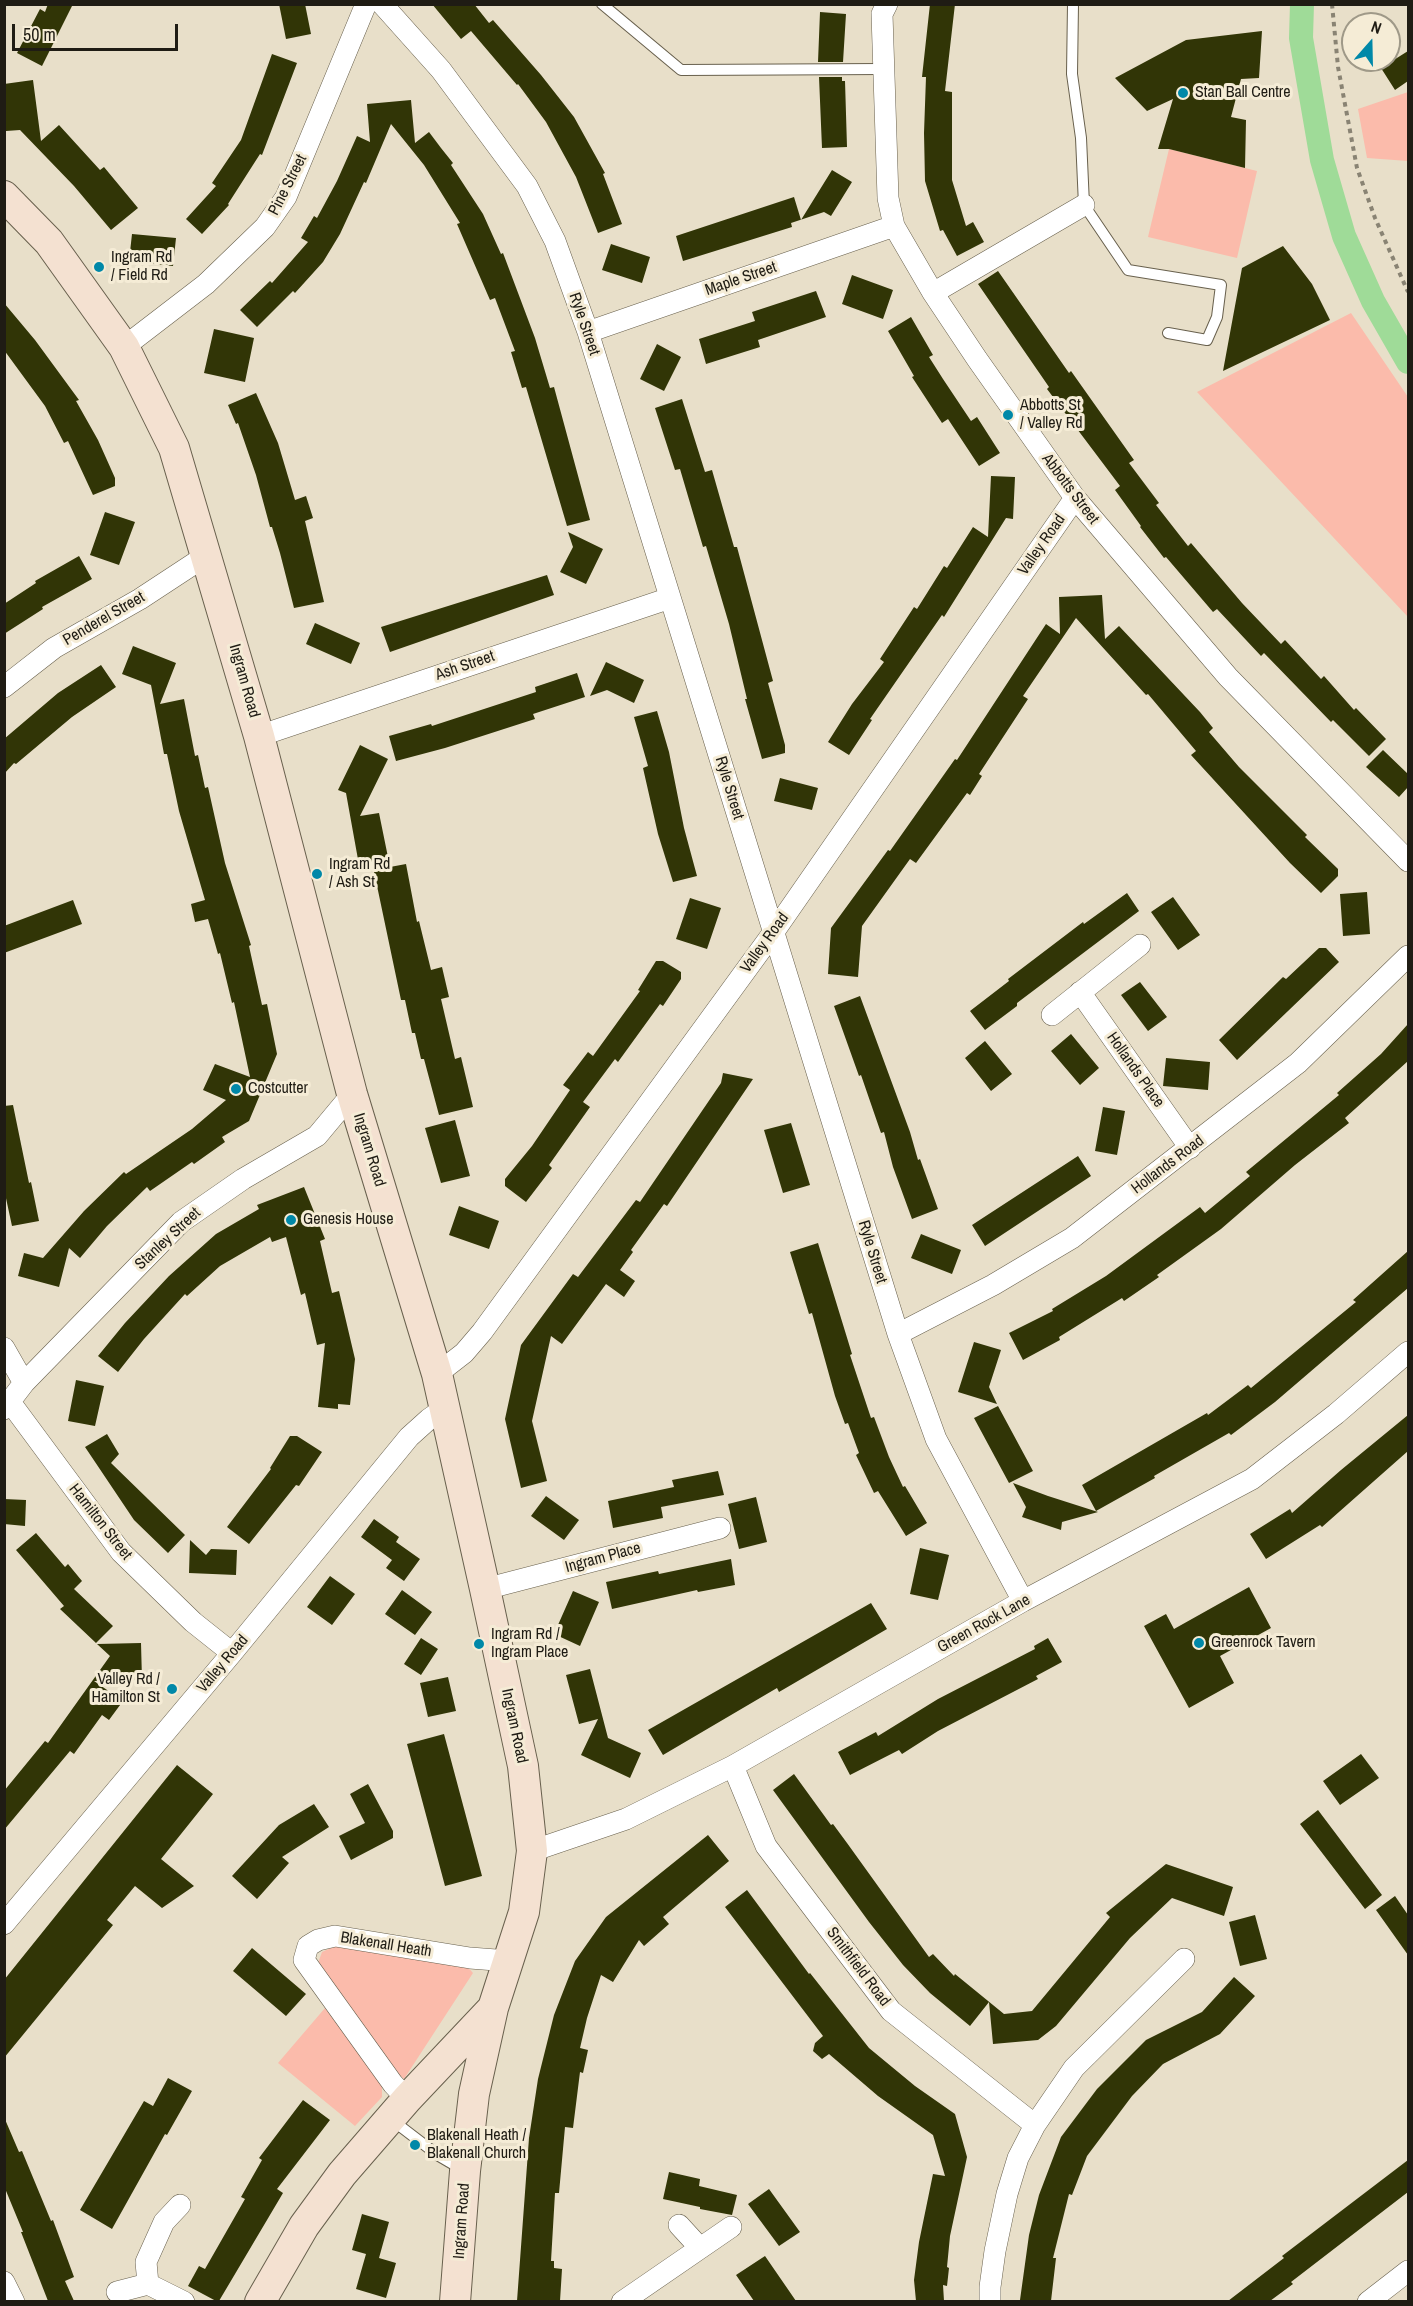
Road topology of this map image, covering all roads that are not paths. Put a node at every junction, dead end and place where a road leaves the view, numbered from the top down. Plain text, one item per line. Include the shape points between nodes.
1 (366, 4) edge
2 (382, 4) edge
3 (602, 4) edge
4 (887, 4) edge
5 (1073, 4) edge
6 (884, 69) junction
7 (4, 196) edge
8 (1084, 205) junction
9 (894, 226) junction
10 (933, 292) junction
11 (588, 332) junction
12 (1168, 333) dead end
13 (124, 347) junction
14 (1075, 498) junction
15 (207, 555) junction
16 (670, 598) junction
17 (4, 687) edge
18 (259, 736) junction
19 (1408, 861) edge
20 (773, 933) junction
21 (1140, 945) dead end
22 (1408, 956) edge
23 (1080, 992) junction
24 (1052, 1015) dead end
25 (352, 1094) junction
26 (1191, 1148) junction
27 (898, 1334) junction
28 (4, 1348) edge
29 (1408, 1352) edge
30 (437, 1374) junction
31 (24, 1383) junction
32 (7, 1406) edge
33 (445, 1408) junction
34 (720, 1528) dead end
35 (485, 1589) junction
36 (1023, 1601) junction
37 (232, 1653) junction
38 (733, 1766) junction
39 (532, 1851) junction
40 (4, 1924) edge
41 (1184, 1959) dead end
42 (509, 1961) junction
43 (493, 2008) junction
44 (474, 2094) junction
45 (406, 2101) junction
46 (1035, 2124) junction
47 (465, 2171) junction
48 (180, 2205) dead end
49 (679, 2225) dead end
50 (731, 2227) dead end
51 (700, 2248) junction
52 (1408, 2271) edge
53 (4, 2282) edge
54 (148, 2284) junction
55 (117, 2292) dead end
56 (14, 2301) edge
57 (184, 2301) edge
58 (260, 2301) edge
59 (455, 2301) edge
60 (622, 2301) edge
61 (990, 2301) edge
62 (1368, 2301) edge

1 - 13 street, Pine Street via 285,197 265,227 206,284
2 - 11 street, Ryle Street via 441,70 527,186 555,241
3 - 6 lane via 681,70
4 - 6 street, Abbotts Street via 882,14
5 - 8 lane via 1072,74 1082,138
6 - 9 street, Abbotts Street via 888,198
7 - 13 street, Ingram Road via 50,242
8 - 10 street
8 - 12 lane via 1128,270 1221,285 1217,317 1207,340
9 - 10 street, Abbotts Street
9 - 11 street, Maple Street
10 - 14 street, Abbotts Street
11 - 16 street, Ryle Street
13 - 15 street, Ingram Road via 174,448
14 - 19 street, Abbotts Street via 1228,677
14 - 20 street, Valley Road
15 - 17 street, Penderel Street via 54,648
15 - 18 street, Ingram Road
16 - 18 street, Ash Street
16 - 20 street, Ryle Street
18 - 25 street, Ingram Road
20 - 27 street, Ryle Street
20 - 30 street, Valley Road via 482,1332 464,1353
21 - 23 street
22 - 26 street, Hollands Road via 1298,1063
23 - 24 street
23 - 26 street, Hollands Place
25 - 30 street, Ingram Road
25 - 31 street, Stanley Street via 317,1136 243,1179 181,1222
26 - 27 street, Hollands Road via 1072,1238
27 - 36 street, Ryle Street via 936,1438
28 - 31 street
29 - 36 street, Green Rock Lane via 1252,1479
30 - 33 street, Ingram Road
31 - 32 street, Stanley Street
32 - 37 street, Hamilton Street via 121,1552 193,1622
33 - 35 street, Ingram Road
33 - 37 street, Valley Road via 409,1437
34 - 35 street, Ingram Place
35 - 39 street, Ingram Road via 523,1766
36 - 38 street, Green Rock Lane
37 - 40 street, Valley Road
38 - 39 street, Green Rock Lane via 626,1820
38 - 46 street, Smithfield Road via 766,1846 891,2011
39 - 42 street, Ingram Road via 524,1912
41 - 46 street via 1074,2068
42 - 43 street, Ingram Road
42 - 45 street, Blakenall Heath via 335,1936 308,1946 304,1960
43 - 44 street, Ingram Road
43 - 45 street
44 - 45 street via 454,2087
44 - 47 street, Ingram Road
45 - 47 lane via 440,2156
45 - 58 street via 329,2191
46 - 61 street via 1006,2194
47 - 59 street, Ingram Road
48 - 54 street via 164,2222 146,2262
49 - 51 street
50 - 51 street
51 - 60 street
52 - 62 street
53 - 56 street
54 - 55 street
54 - 57 street

